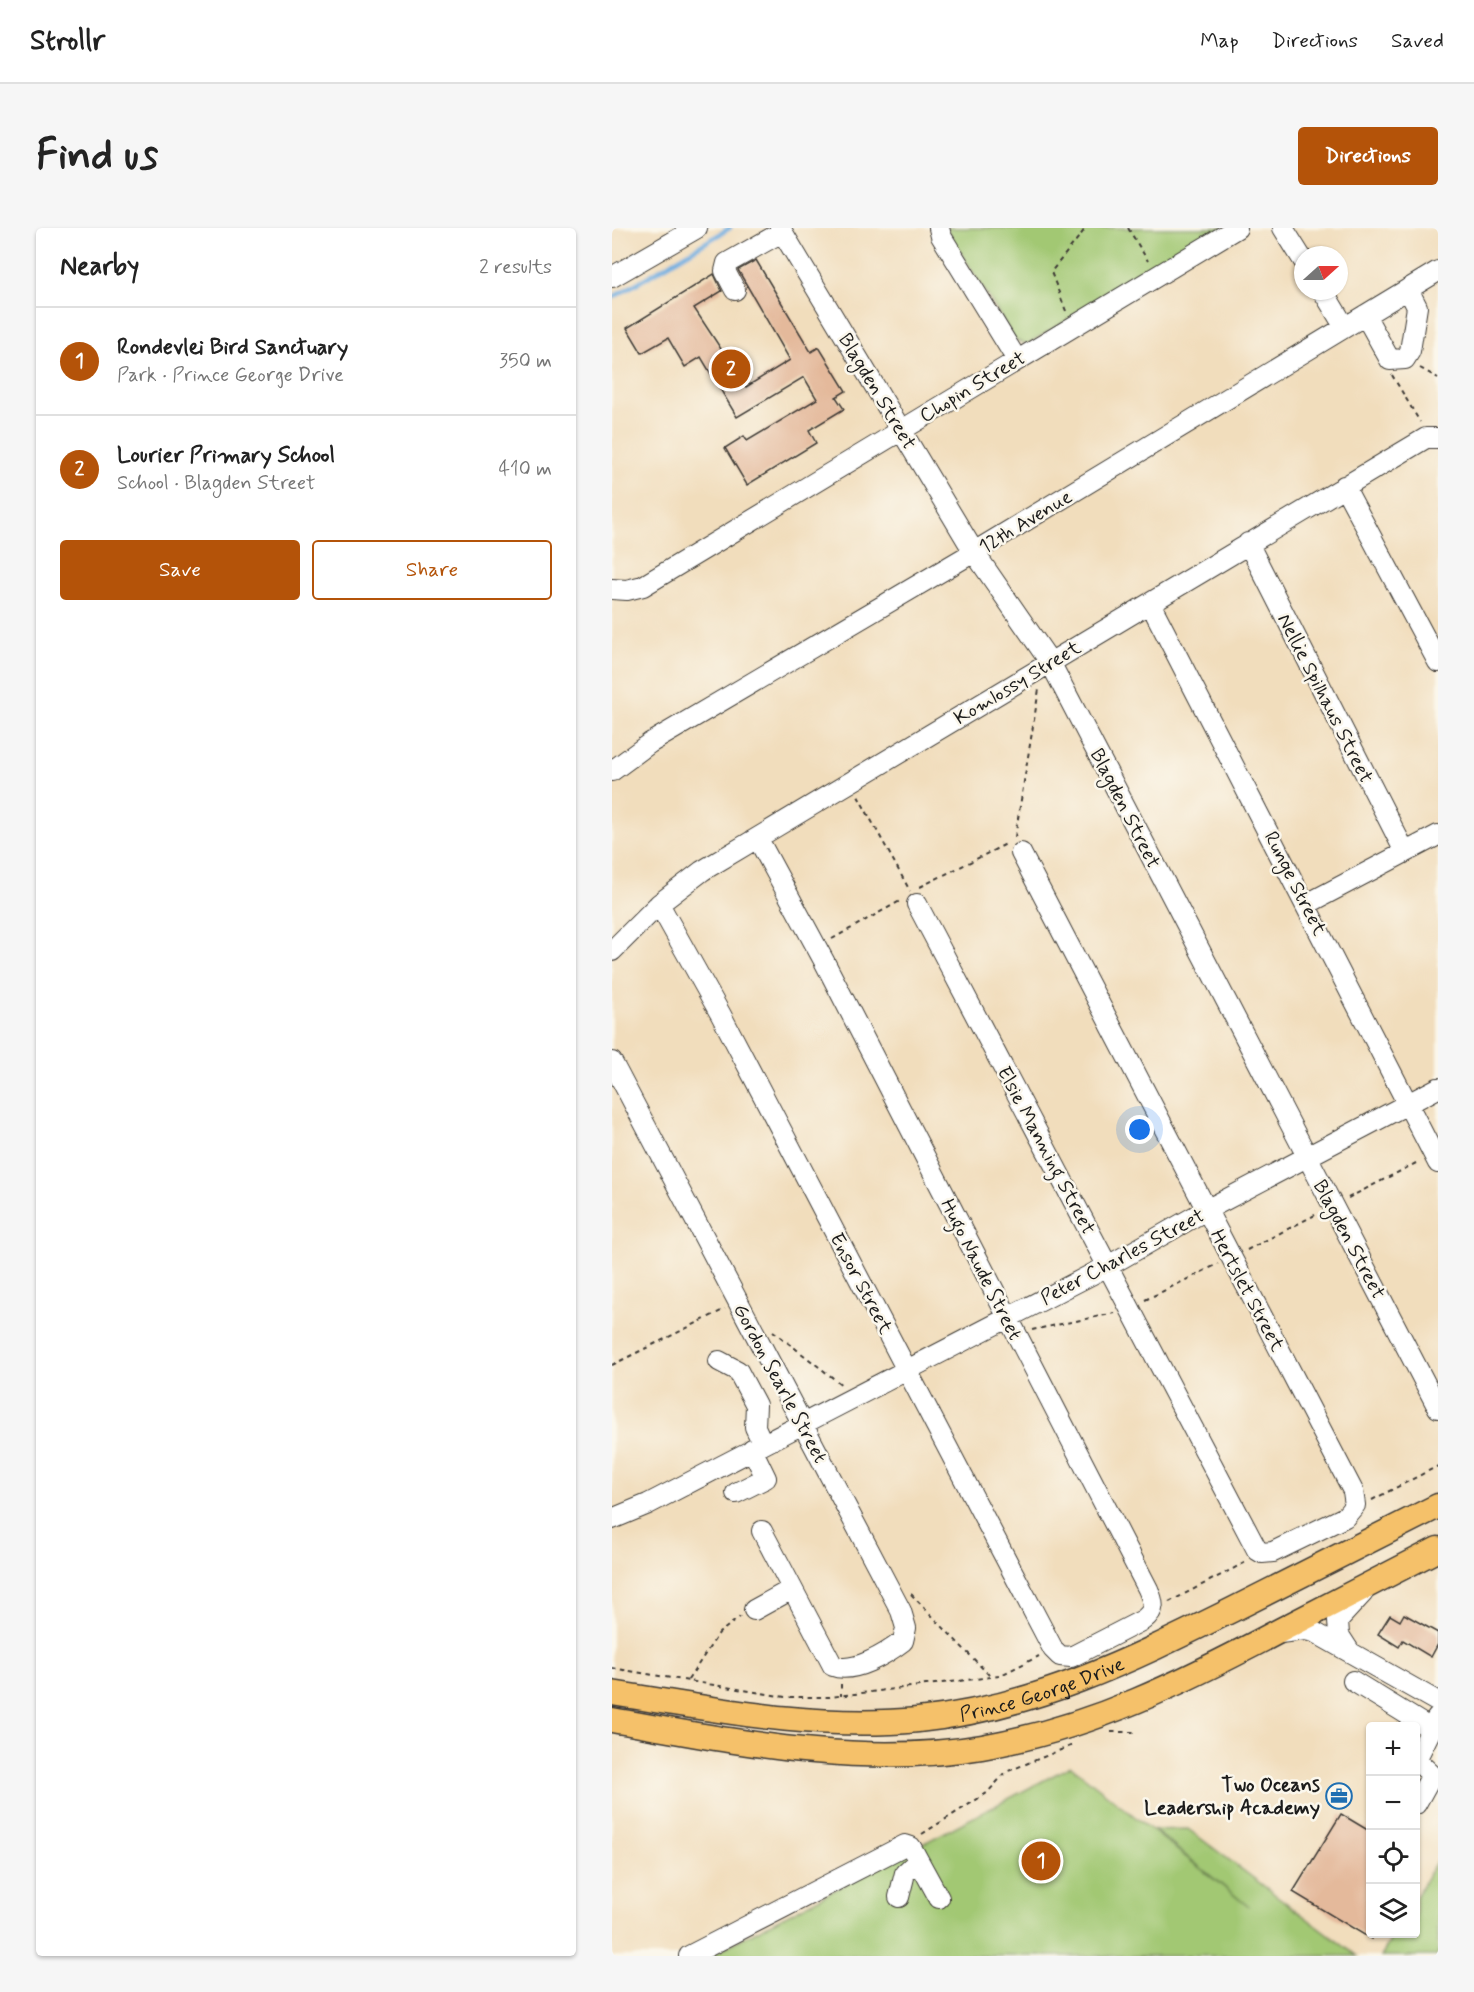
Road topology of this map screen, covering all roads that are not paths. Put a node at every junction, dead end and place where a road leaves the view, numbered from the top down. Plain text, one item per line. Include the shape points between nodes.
1 (698, 228) edge
2 (939, 228) edge
3 (1237, 228) edge
4 (1283, 228) edge
5 (781, 230) edge
6 (1294, 246) edge
7 (1438, 271) edge
8 (612, 277) edge
9 (1408, 289) junction
10 (735, 291) dead end
11 (1328, 300) edge
12 (1365, 315) junction
13 (1344, 326) junction
14 (1017, 360) junction
15 (900, 429) junction
16 (1432, 438) edge
17 (1344, 486) junction
18 (1248, 543) junction
19 (974, 552) junction
20 (612, 589) edge
21 (1151, 604) junction
22 (1050, 662) junction
23 (1438, 662) edge
24 (612, 771) edge
25 (1438, 835) edge
26 (758, 839) junction
27 (1405, 852) junction
28 (1021, 853) dead end
29 (914, 898) road end
30 (659, 904) junction
31 (1307, 904) junction
32 (612, 951) edge
33 (612, 1062) edge
34 (1438, 1088) edge
35 (1407, 1104) junction
36 (1308, 1158) junction
37 (1438, 1163) edge
38 (1206, 1210) junction
39 (1107, 1266) junction
40 (1006, 1317) junction
41 (719, 1361) dead end
42 (907, 1368) junction
43 (1438, 1408) edge
44 (802, 1423) junction
45 (758, 1446) junction
46 (736, 1493) dead end
47 (1438, 1506) edge
48 (612, 1519) edge
49 (762, 1531) dead end
50 (1438, 1549) edge
51 (1257, 1556) joint
52 (1374, 1582) junction
53 (792, 1589) junction
54 (754, 1610) road end
55 (1270, 1636) junction
56 (1350, 1652) junction
57 (1065, 1658) joint
58 (1353, 1681) dead end
59 (612, 1693) edge
60 (1438, 1702) edge
61 (612, 1720) edge
62 (1434, 1722) edge
63 (1420, 1752) edge
64 (1420, 1764) edge
65 (1420, 1797) edge
66 (914, 1853) junction
67 (899, 1897) dead end
68 (939, 1898) dead end
69 (689, 1956) edge

1 - 8 street
2 - 14 street
3 - 14 street, Chopin Street
4 - 6 street
5 - 10 street via 727,263 725,271
5 - 15 street, Blagden Street
7 - 9 street, 12th Avenue
9 - 12 street, 12th Avenue
9 - 12 street via 1417,307 1410,351 1397,359
11 - 13 street
12 - 13 street, 12th Avenue
13 - 19 street, 12th Avenue
14 - 15 street, Chopin Street
15 - 19 street, Blagden Street
15 - 20 street, Chopin Street via 643,586
16 - 17 street, Komlossy Street
17 - 18 street, Komlossy Street
17 - 23 street
18 - 21 street, Komlossy Street
18 - 27 street, Nellie Spilhaus Street
19 - 22 street, Blagden Street
19 - 24 street, 12th Avenue via 650,743
21 - 22 street, Komlossy Street
21 - 31 street, Runge Street
22 - 26 street, Komlossy Street
22 - 36 street, Blagden Street
25 - 27 street
26 - 30 street, Komlossy Street via 702,871
26 - 40 street, Hugo Naude Street
27 - 31 street
28 - 38 street, Hertslet Street
29 - 39 street, Elsie Manning Street
30 - 32 street, Komlossy Street
30 - 42 street, Ensor Street
31 - 35 street, Runge Street
33 - 44 street, Gordon Searle Street
34 - 35 street, Peter Charles Street
35 - 36 street, Peter Charles Street
35 - 37 street, Runge Street
36 - 38 street, Peter Charles Street
36 - 43 street, Blagden Street
38 - 39 street, Peter Charles Street
38 - 51 street, Hertslet Street via 1355,1497 1352,1512 1345,1517
39 - 40 street, Peter Charles Street
39 - 51 street, Elsie Manning Street
40 - 42 street, Peter Charles Street
40 - 57 street, Hugo Naude Street via 1154,1606 1150,1615 1128,1629
41 - 45 street via 738,1371 752,1396
42 - 44 street, Peter Charles Street
42 - 57 street, Ensor Street via 1053,1649
44 - 45 street, Peter Charles Street
44 - 53 street, Gordon Searle Street via 905,1622 903,1641 854,1668 836,1667
45 - 46 street via 766,1478
45 - 48 street, Peter Charles Street
47 - 59 main road, Prince George Drive via 1114,1668 1039,1696 976,1711 918,1720 838,1723 766,1717
49 - 53 street
50 - 52 main road, Prince George Drive
52 - 55 main road, Prince George Drive
52 - 56 street via 1338,1620 1339,1635
53 - 54 street
55 - 56 street via 1305,1630
55 - 61 main road, Prince George Drive via 1111,1713 980,1747 918,1753 835,1752 781,1748
56 - 60 street
58 - 62 street
62 - 63 street
64 - 65 street via 1432,1775
66 - 67 street
66 - 68 street
66 - 69 street via 905,1845

